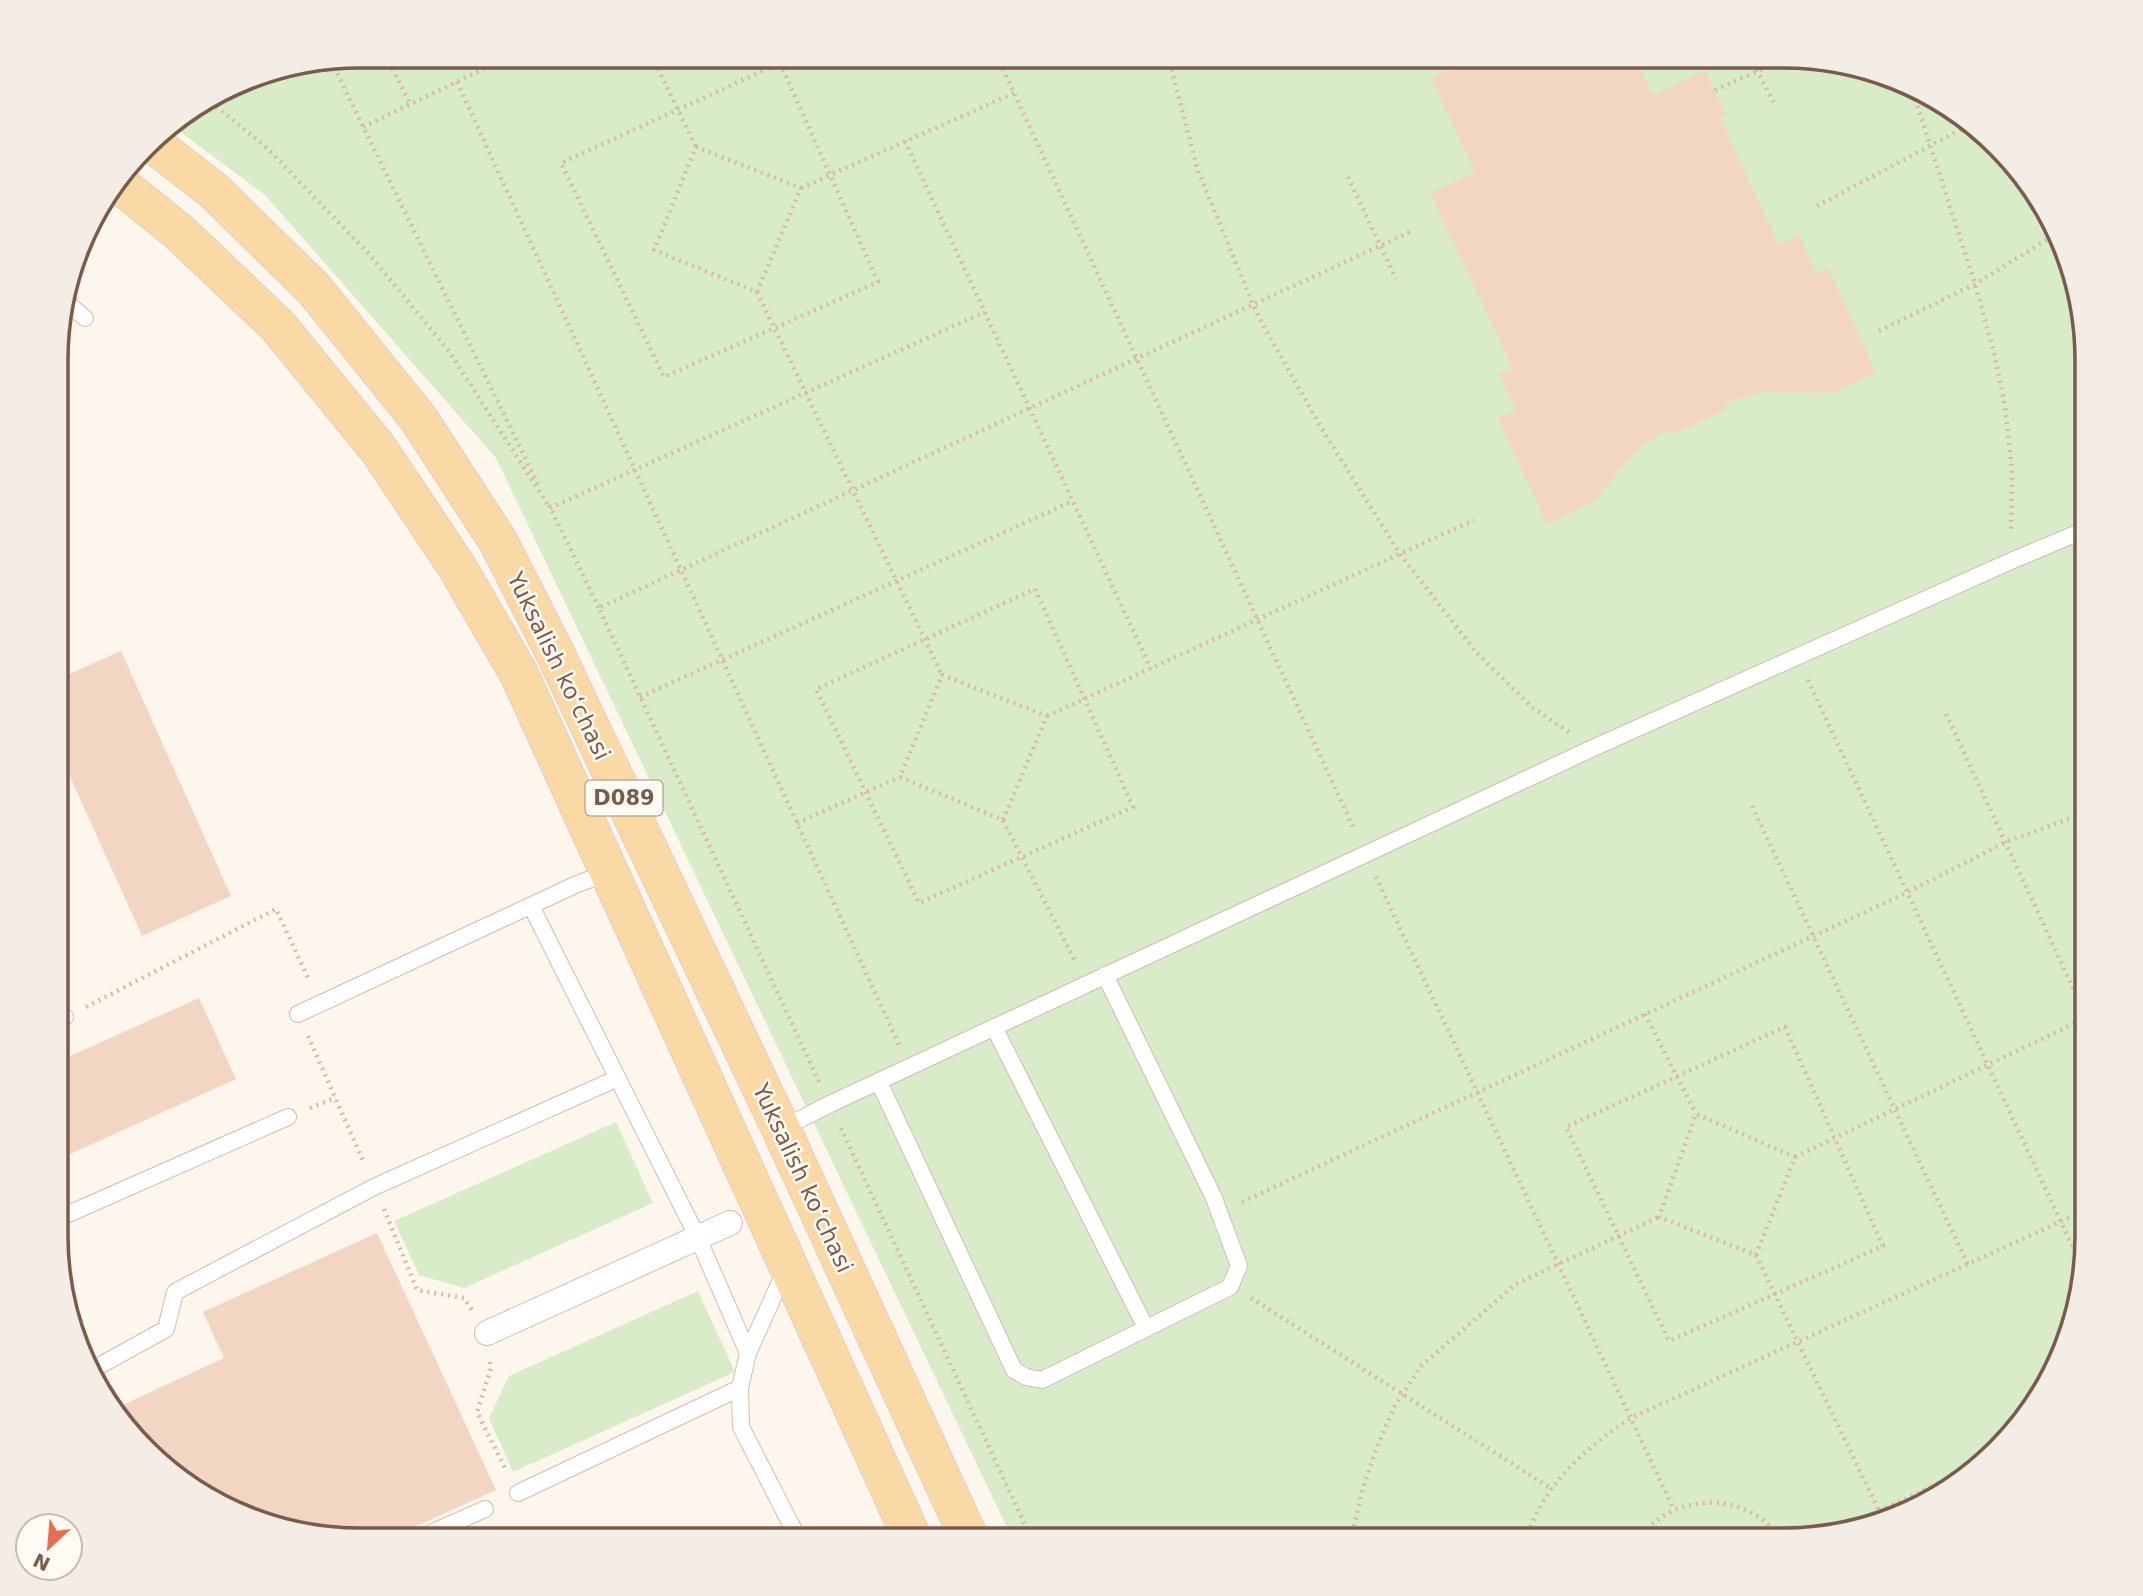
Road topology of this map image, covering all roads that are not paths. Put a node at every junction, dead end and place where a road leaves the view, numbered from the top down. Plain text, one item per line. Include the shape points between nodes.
1 (160, 149) edge
2 (124, 188) edge
3 (73, 308) edge
4 (85, 318) dead end
5 (2075, 535) edge
6 (609, 872) junction
7 (531, 906) junction
8 (1105, 975) junction
9 (298, 1014) road end
10 (994, 1027) junction
11 (618, 1077) junction
12 (879, 1082) junction
13 (288, 1118) dead end
14 (781, 1129) junction
15 (68, 1214) edge
16 (730, 1223) dead end
17 (698, 1238) junction
18 (788, 1264) junction
19 (1146, 1328) junction
20 (488, 1333) road end
21 (748, 1353) junction
22 (99, 1366) edge
23 (740, 1388) junction
24 (518, 1493) road end
25 (485, 1508) dead end
26 (441, 1528) edge
27 (793, 1528) edge
28 (908, 1528) edge
29 (964, 1528) edge

1 - 14 main road, Yuksalish koʻchasi / D089 via 214,191 314,289 418,418 498,541
2 - 6 main road, Yuksalish koʻchasi / D089 via 179,232 278,326 379,450 457,566 519,674
3 - 4 lane
5 - 8 lane via 1593,748
6 - 7 lane
6 - 18 main road, Yuksalish koʻchasi / D089
7 - 9 lane
7 - 11 lane
8 - 10 lane
8 - 19 lane via 1218,1211 1238,1266 1230,1287
10 - 12 lane
10 - 19 lane
11 - 17 lane
11 - 22 lane via 374,1187 175,1292 166,1329
12 - 14 lane
12 - 19 lane via 1014,1370 1042,1380
13 - 15 lane
14 - 29 main road, Yuksalish koʻchasi / D089
16 - 17 street
17 - 20 street
17 - 21 lane
18 - 21 lane
18 - 28 main road, Yuksalish koʻchasi / D089
21 - 23 lane
23 - 24 lane
23 - 27 lane via 741,1427
25 - 26 lane

